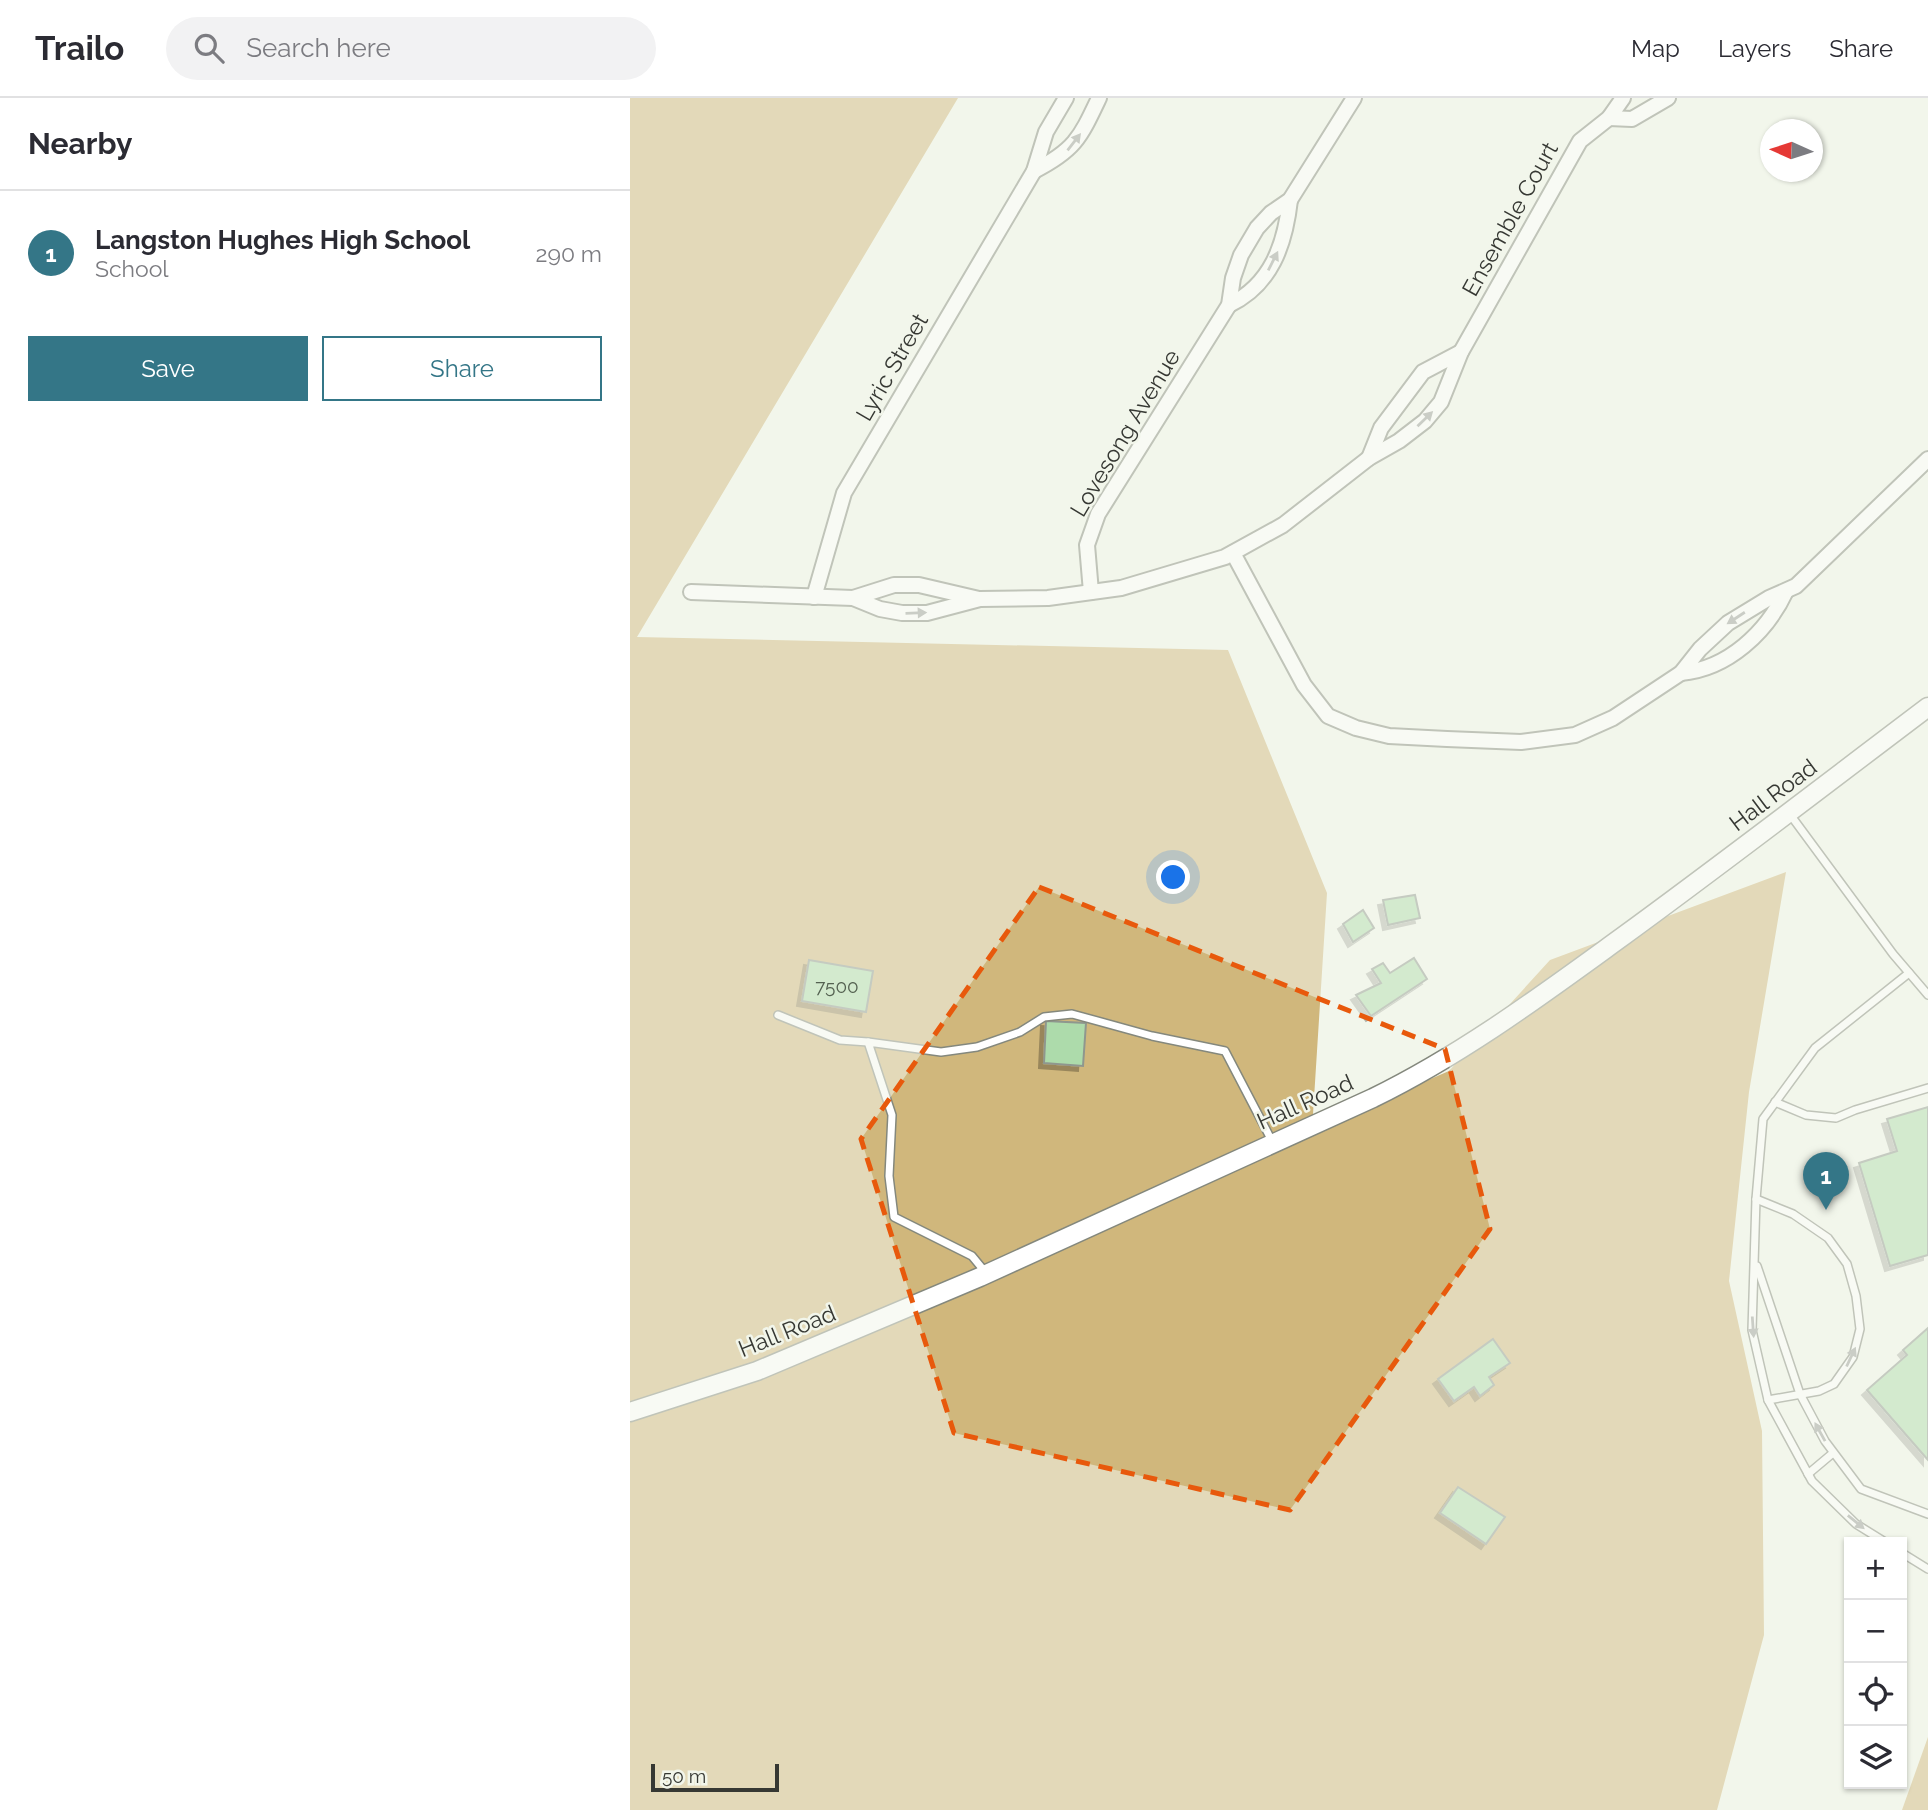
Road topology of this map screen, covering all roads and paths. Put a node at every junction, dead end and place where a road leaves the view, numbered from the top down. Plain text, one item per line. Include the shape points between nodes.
1 (1066, 98) edge
2 (1099, 98) edge
3 (1354, 98) edge
4 (1623, 98) edge
5 (1668, 98) edge
6 (1609, 118) junction
7 (1034, 171) junction
8 (1290, 200) junction
9 (1229, 305) junction
10 (1461, 352) junction
11 (1369, 458) junction
12 (1928, 459) edge
13 (1233, 553) junction
14 (1791, 588) junction
15 (691, 592) dead end
16 (1091, 592) junction
17 (814, 597) junction
18 (853, 598) junction
19 (980, 599) junction
20 (1681, 673) junction
21 (1928, 707) edge
22 (1789, 813) junction
23 (1909, 972) junction
24 (1928, 995) edge
25 (778, 1015) dead end
26 (868, 1042) junction
27 (1928, 1088) edge
28 (1775, 1102) junction
29 (1273, 1144) junction
30 (1756, 1199) junction
31 (1754, 1259) junction
32 (986, 1274) junction
33 (1800, 1394) junction
34 (1768, 1400) junction
35 (630, 1412) edge
36 (1833, 1453) junction
37 (1808, 1474) junction
38 (1928, 1514) edge
39 (1877, 1537) edge
40 (1907, 1556) edge
41 (1928, 1569) edge

1 - 7 street, Lyric Street via 1046,132
7 -> 2 street, Lyric Street via 1059,158 1077,141
3 - 8 street, Lovesong Avenue
4 - 6 street, Ensemble Court
5 - 6 street, Ensemble Court via 1632,119
6 - 10 street, Ensemble Court via 1580,141
7 - 17 street, Lyric Street via 844,493
8 - 9 street, Lovesong Avenue via 1257,228 1241,255
9 -> 8 street, Lovesong Avenue via 1247,297 1263,281 1287,229
9 - 16 street, Lovesong Avenue via 1098,514 1087,545
10 - 11 street, Ensemble Court via 1423,372 1381,428
11 -> 10 street, Ensemble Court via 1426,421 1441,402
11 - 13 street, Ensemble Court via 1283,525
12 - 14 street
13 - 16 street, Ensemble Court via 1121,588
13 - 20 street via 1304,685 1328,716 1356,729 1389,736 1521,742 1576,735 1613,718
14 -> 20 street via 1728,623
14 - 20 street via 1776,613 1734,655 1701,671
15 - 17 street, Ensemble Court
16 - 19 street, Ensemble Court
17 - 18 street, Ensemble Court
18 - 19 street, Ensemble Court via 894,585 919,585
18 -> 19 street, Ensemble Court via 902,613 927,613
21 - 22 street, Hall Road
22 - 23 lane
22 - 29 street, Hall Road via 1503,1024 1422,1074
23 - 24 lane
23 - 28 lane via 1815,1048
25 - 26 lane via 840,1040
26 - 29 lane via 941,1052 976,1047 1020,1032 1044,1017 1072,1014 1225,1051
26 - 32 lane via 892,1115 889,1176 894,1217 972,1256
27 - 28 lane via 1836,1118 1806,1115
28 - 30 lane via 1763,1119
29 - 32 street, Hall Road
30 - 31 lane
33 -> 30 lane via 1834,1384 1853,1357 1860,1329 1856,1296 1847,1264 1828,1238 1793,1214
31 - 33 lane
31 -> 34 lane via 1752,1331
32 - 35 street, Hall Road via 757,1371
33 - 34 lane
36 -> 33 lane
34 - 37 lane
36 - 37 lane
36 - 38 lane via 1861,1489
37 -> 39 lane via 1856,1524
40 - 41 lane

